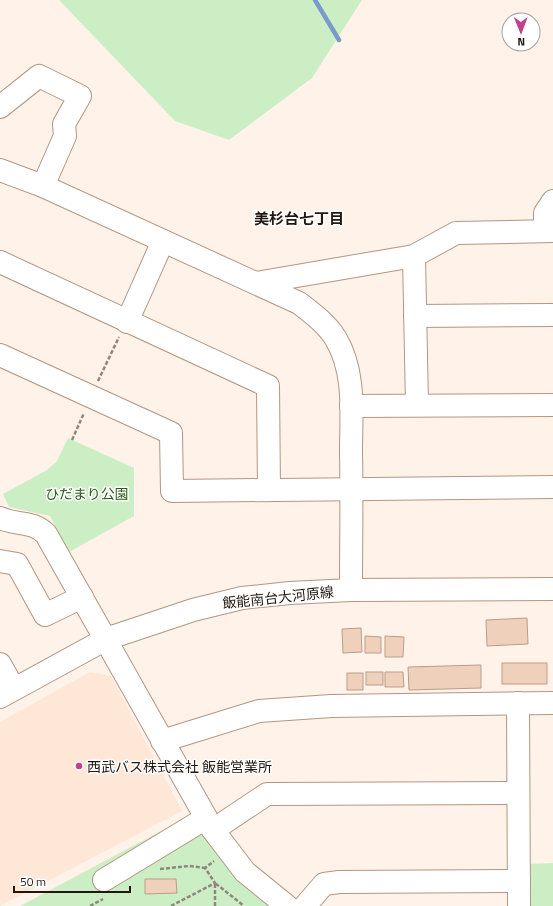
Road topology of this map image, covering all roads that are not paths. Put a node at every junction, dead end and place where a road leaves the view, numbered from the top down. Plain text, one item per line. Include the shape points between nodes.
1 (0, 107) edge
2 (0, 170) edge
3 (43, 186) junction
4 (553, 201) edge
5 (549, 231) edge
6 (163, 241) junction
7 (414, 256) junction
8 (0, 262) edge
9 (256, 283) junction
10 (553, 314) edge
11 (415, 316) junction
12 (127, 322) junction
13 (0, 355) edge
14 (417, 405) junction
15 (553, 405) edge
16 (351, 406) junction
17 (553, 487) edge
18 (269, 490) junction
19 (352, 490) junction
20 (0, 518) edge
21 (0, 561) edge
22 (553, 589) edge
23 (351, 590) junction
24 (82, 596) junction
25 (106, 639) junction
26 (0, 664) edge
27 (7, 693) edge
28 (518, 703) junction
29 (553, 703) edge
30 (162, 740) junction
31 (518, 793) junction
32 (209, 824) junction
33 (519, 882) junction
34 (105, 888) road end
35 (287, 906) edge
36 (305, 906) edge
37 (519, 906) edge

1 - 3 street via 39,76 80,96 64,124 65,136
2 - 3 street
3 - 6 street
4 - 5 street via 545,213
5 - 7 street via 456,233
6 - 9 street
6 - 12 street
7 - 9 street
7 - 11 street
8 - 12 street
9 - 16 street via 299,303 318,318 336,338 350,378
10 - 11 street
11 - 14 street
12 - 18 street via 268,386
13 - 18 street via 171,433 172,491
14 - 15 street
14 - 16 street
16 - 19 street
17 - 19 street
18 - 19 street
19 - 23 street
20 - 24 street via 40,528
21 - 24 street via 17,564 45,615
22 - 23 street, 飯能南台大河原線
23 - 25 street, 飯能南台大河原線 via 242,598 193,610
24 - 25 street
25 - 27 street, 飯能南台大河原線
25 - 30 street
26 - 27 street
28 - 29 street
28 - 30 street via 331,706 258,711
28 - 31 street
30 - 32 street
31 - 32 street via 267,794
31 - 33 street
32 - 34 street
32 - 35 street via 245,872
33 - 36 street via 324,884
33 - 37 street

